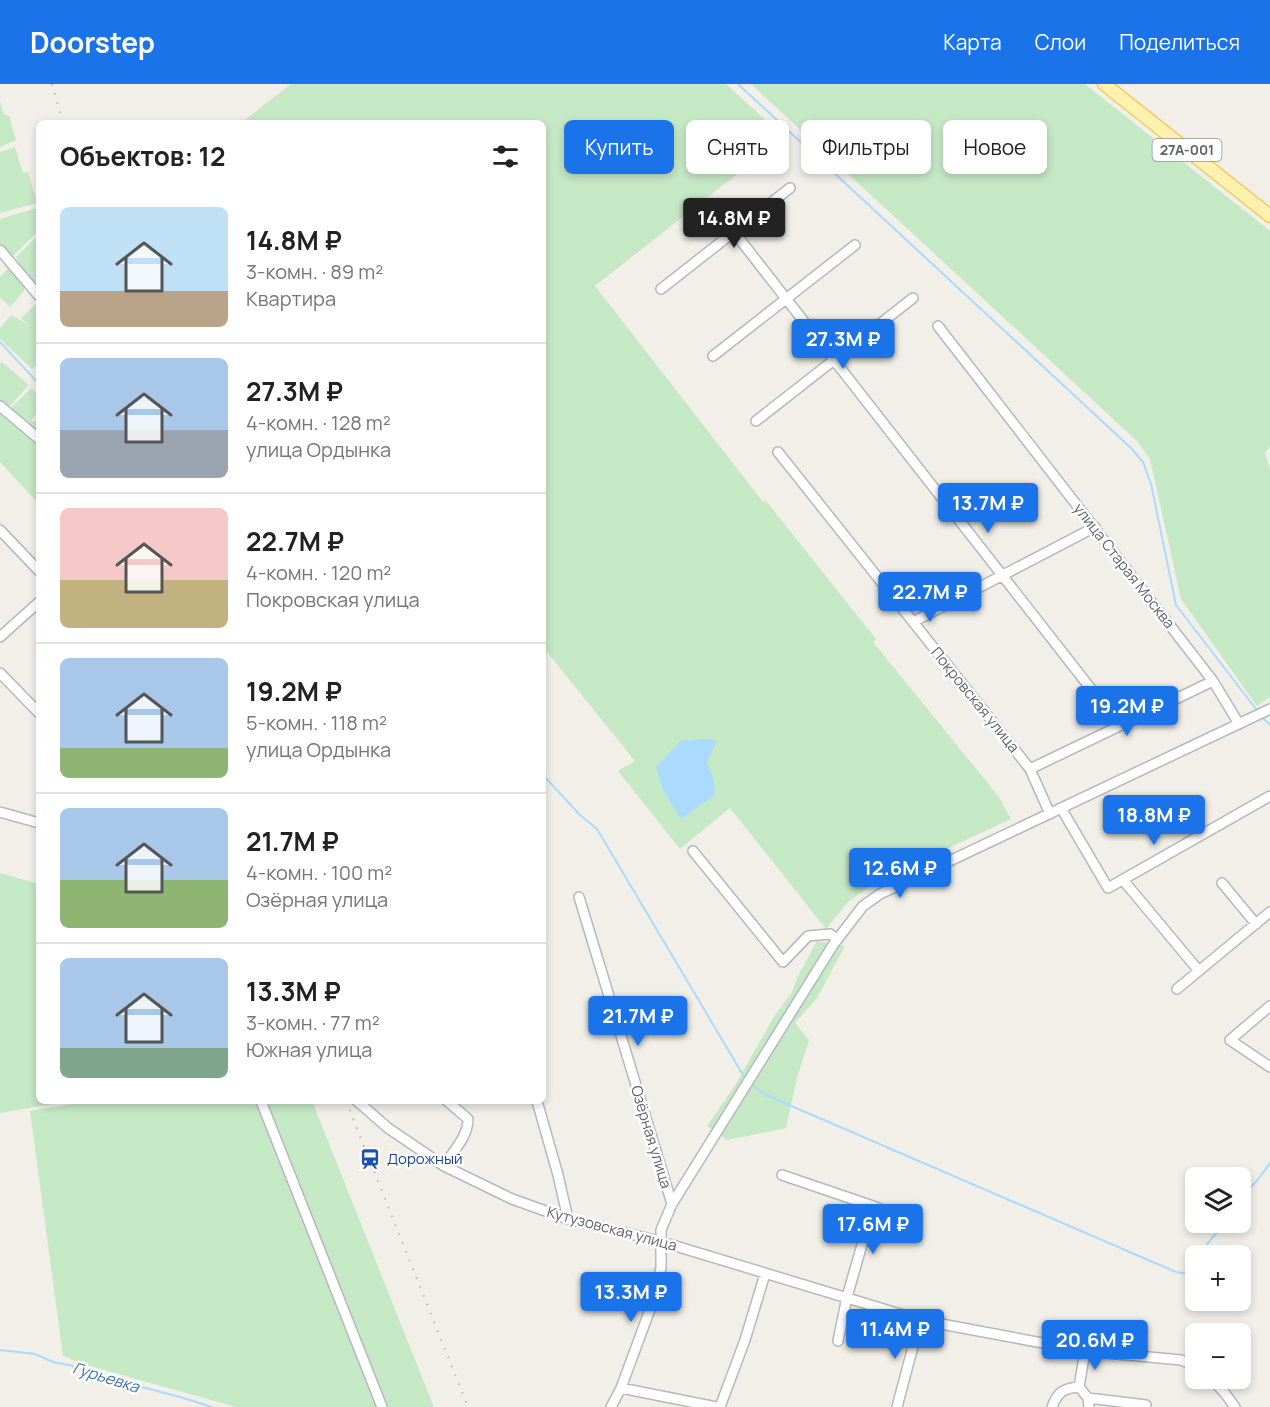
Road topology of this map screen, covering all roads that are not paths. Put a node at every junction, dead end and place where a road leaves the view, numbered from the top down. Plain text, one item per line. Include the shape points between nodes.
1 (1104, 84) edge
2 (790, 188) dead end
3 (1270, 216) edge
4 (734, 232) junction
5 (855, 245) dead end
6 (0, 250) edge
7 (661, 289) dead end
8 (36, 292) edge
9 (787, 298) junction
10 (913, 298) dead end
11 (938, 326) dead end
12 (713, 356) dead end
13 (836, 360) junction
14 (0, 406) edge
15 (756, 421) dead end
16 (36, 436) edge
17 (778, 452) dead end
18 (1095, 527) junction
19 (0, 530) edge
20 (36, 569) edge
21 (1002, 574) junction
22 (36, 605) edge
23 (913, 622) junction
24 (0, 637) edge
25 (0, 673) edge
26 (1213, 681) junction
27 (1270, 709) edge
28 (36, 710) edge
29 (1239, 724) junction
30 (1120, 726) junction
31 (1030, 769) junction
32 (1270, 796) edge
33 (1061, 808) junction
34 (0, 812) edge
35 (1050, 814) junction
36 (36, 822) edge
37 (693, 851) dead end
38 (1123, 880) junction
39 (1222, 883) dead end
40 (579, 897) dead end
41 (1270, 912) edge
42 (1256, 924) junction
43 (837, 939) junction
44 (1199, 971) junction
45 (1177, 989) dead end
46 (1270, 1006) edge
47 (1270, 1067) edge
48 (262, 1104) edge
49 (360, 1104) edge
50 (450, 1104) edge
51 (538, 1104) edge
52 (444, 1166) junction
53 (782, 1175) dead end
54 (672, 1204) junction
55 (873, 1206) junction
56 (568, 1219) junction
57 (917, 1223) dead end
58 (659, 1241) junction
59 (765, 1274) junction
60 (847, 1297) junction
61 (920, 1320) junction
62 (838, 1341) dead end
63 (1085, 1352) junction
64 (1185, 1362) edge
65 (1079, 1387) junction
66 (621, 1388) junction
67 (1221, 1389) edge
68 (1088, 1402) edge
69 (1146, 1405) dead end
70 (382, 1407) edge
71 (610, 1407) edge
72 (718, 1407) edge
73 (897, 1407) edge
74 (1052, 1407) edge
75 (1235, 1407) edge

1 - 3 main road, 27А-001
2 - 4 street
4 - 7 street
4 - 9 street
5 - 9 street
6 - 8 street
9 - 12 street
9 - 13 street
10 - 13 street
11 - 18 street, улица Старая Москва
13 - 15 street
13 - 21 street
14 - 16 street
17 - 23 street, Покровская улица
18 - 21 street
18 - 26 street, улица Старая Москва
19 - 20 street
21 - 23 street
21 - 30 street
22 - 24 street
23 - 31 street, Покровская улица
25 - 28 street
26 - 29 street, улица Старая Москва
26 - 30 street
27 - 29 street
29 - 33 street
30 - 31 street
31 - 35 street, Покровская улица
32 - 38 street
33 - 35 street
33 - 38 street via 1108,888
34 - 36 street
35 - 43 street via 880,894 863,906
37 - 43 street via 783,962 808,936 830,934
38 - 44 street
39 - 42 street
40 - 54 street, Озёрная улица
41 - 42 street
42 - 44 street
43 - 54 street
44 - 45 street
46 - 47 street via 1230,1040
48 - 70 street
49 - 52 street, Кутузовская улица
50 - 52 street via 468,1119 468,1126
51 - 56 street
52 - 56 street, Кутузовская улица via 512,1199
53 - 55 street
54 - 58 street
55 - 57 street
55 - 60 street
56 - 58 street, Кутузовская улица
58 - 59 street, Кутузовская улица
58 - 66 street via 661,1268 652,1304
59 - 60 street, Кутузовская улица
59 - 72 street via 745,1340
60 - 61 street, Кутузовская улица
60 - 62 street
61 - 63 street, Кутузовская улица
61 - 73 street
63 - 64 street, Кутузовская улица
63 - 65 street
65 - 68 street
65 - 74 street via 1063,1390
66 - 71 street
66 - 72 street
67 - 75 street
68 - 69 street

